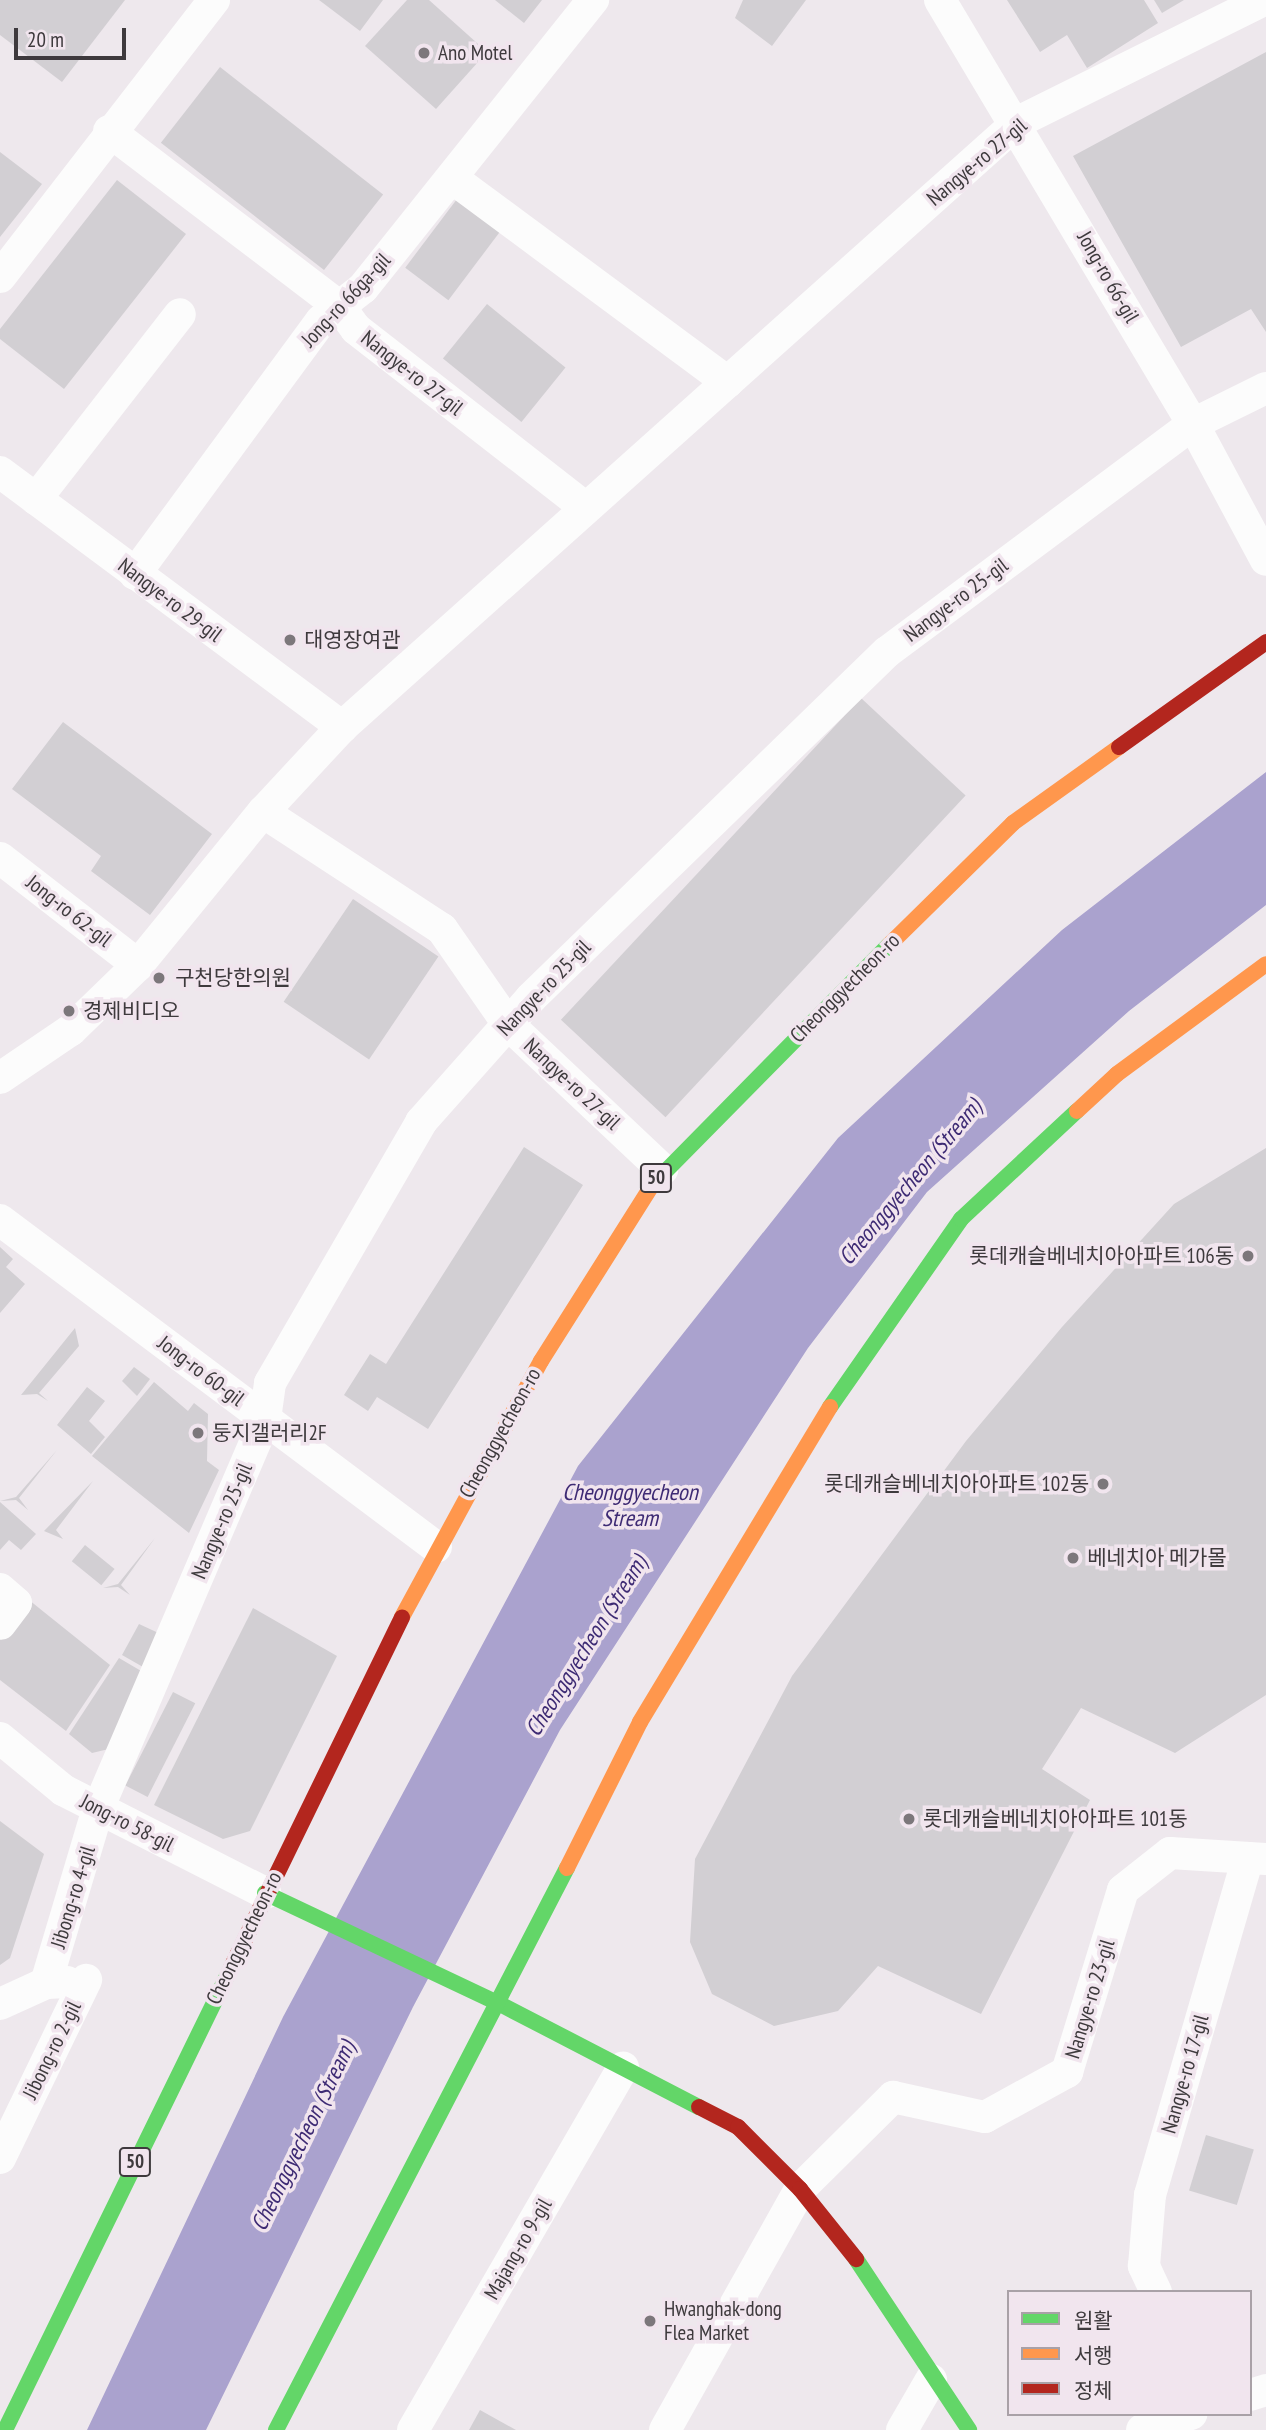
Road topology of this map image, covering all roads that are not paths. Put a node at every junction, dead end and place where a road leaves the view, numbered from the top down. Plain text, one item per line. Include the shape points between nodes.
1 (214, 0) edge
2 (593, 0) edge
3 (940, 0) edge
4 (1264, 0) edge
5 (1018, 122) junction
6 (109, 131) junction
7 (452, 178) junction
8 (0, 277) edge
9 (340, 307) junction
10 (180, 314) dead end
11 (728, 382) junction
12 (1266, 388) edge
13 (1193, 424) junction
14 (0, 472) edge
15 (36, 499) junction
16 (586, 508) junction
17 (1266, 560) edge
18 (135, 574) junction
19 (1266, 642) edge
20 (342, 727) junction
21 (262, 812) junction
22 (0, 858) edge
23 (1266, 964) edge
24 (138, 965) junction
25 (508, 1024) junction
26 (0, 1077) edge
27 (662, 1169) junction
28 (0, 1220) edge
29 (265, 1419) junction
30 (436, 1547) junction
31 (0, 1589) edge
32 (0, 1623) edge
33 (0, 1738) edge
34 (98, 1810) junction
35 (1257, 1858) edge
36 (265, 1893) junction
37 (86, 1980) joint
38 (46, 1983) junction
39 (0, 2004) edge
40 (500, 2004) junction
41 (622, 2067) junction
42 (0, 2158) edge
43 (800, 2189) junction
44 (1155, 2290) edge
45 (931, 2379) junction
46 (1185, 2416) edge
47 (5, 2430) edge
48 (276, 2430) edge
49 (413, 2430) edge
50 (665, 2430) edge
51 (902, 2430) edge
52 (969, 2430) edge
53 (1142, 2430) edge

1 - 6 street
2 - 7 street, Jong-ro 66ga-gil
3 - 5 street, Jong-ro 66-gil
4 - 5 street, Nangye-ro 27-gil
5 - 11 street, Nangye-ro 27-gil
5 - 13 street, Jong-ro 66-gil
6 - 8 street
6 - 9 street, Nangye-ro 27-gil
7 - 9 street, Jong-ro 66ga-gil via 363,289
7 - 11 street
9 - 16 street, Nangye-ro 27-gil via 355,329
9 - 18 street, Jong-ro 66ga-gil via 321,321
10 - 15 street
11 - 16 street, Nangye-ro 27-gil
12 - 13 street, Nangye-ro 25-gil
13 - 17 street, Jong-ro 66-gil
13 - 25 street, Nangye-ro 25-gil via 887,652
14 - 15 street, Nangye-ro 29-gil
15 - 18 street, Nangye-ro 29-gil
16 - 20 street, Nangye-ro 27-gil
18 - 20 street, Nangye-ro 29-gil
19 - 27 main road, Cheonggyecheon-ro / 50 via 1013,823
20 - 21 street, Nangye-ro 27-gil
21 - 24 street, Nangye-ro 27-gil
21 - 25 street, Nangye-ro 27-gil via 442,929
22 - 24 street, Jong-ro 62-gil
23 - 40 main road via 1117,1074 961,1219 850,1374 640,1722
24 - 26 street, Nangye-ro 27-gil via 71,1030
25 - 27 street, Nangye-ro 27-gil
25 - 29 street, Nangye-ro 25-gil via 421,1122 270,1383
27 - 30 main road, Cheonggyecheon-ro / 50 via 541,1361
28 - 29 street, Jong-ro 60-gil
29 - 30 street, Jong-ro 60-gil
29 - 34 street, Nangye-ro 25-gil
30 - 36 main road, Cheonggyecheon-ro / 50
31 - 32 street via 16,1603
33 - 34 street, Jong-ro 58-gil via 64,1790
34 - 36 street, Jong-ro 58-gil
34 - 38 street, Jibong-ro 4-gil
35 - 43 street, Nangye-ro 23-gil via 1170,1853 1124,1891 1067,2073 985,2117 893,2097
35 - 44 street, Nangye-ro 17-gil via 1150,2195 1144,2266
36 - 40 main road
36 - 47 main road, Cheonggyecheon-ro / 50
37 - 38 street, Jibong-ro 4-gil
37 - 42 street, Jibong-ro 2-gil
38 - 39 street, Jibong-ro 4-gil
40 - 41 main road
40 - 48 main road
41 - 43 main road via 737,2127
41 - 49 street, Majang-ro 9-gil
43 - 45 main road via 872,2279
43 - 50 street
45 - 51 street
45 - 52 main road
46 - 53 street

